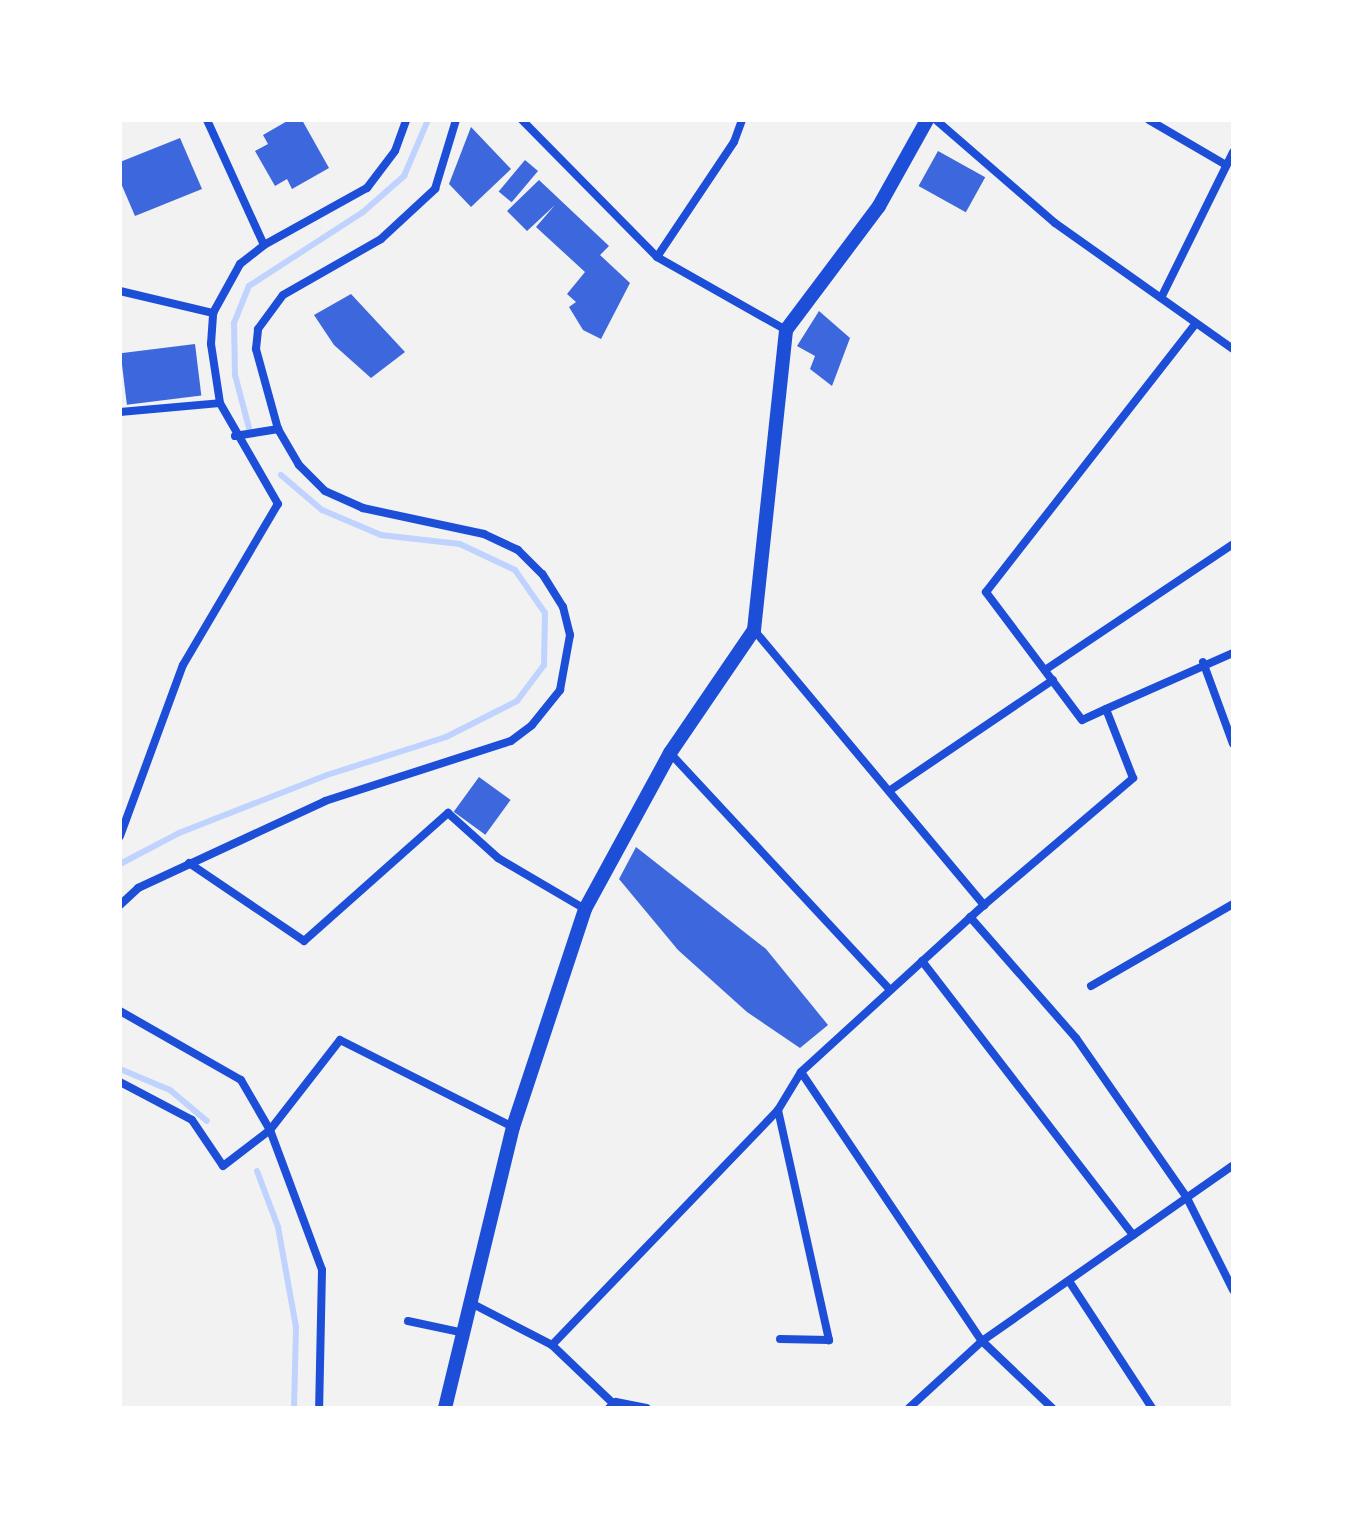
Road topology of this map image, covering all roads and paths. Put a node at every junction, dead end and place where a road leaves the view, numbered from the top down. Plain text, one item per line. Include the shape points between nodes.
1 (207, 120) edge
2 (406, 120) edge
3 (456, 120) edge
4 (522, 120) edge
5 (742, 120) edge
6 (927, 120) edge
7 (936, 120) edge
8 (1149, 120) edge
9 (1233, 152) edge
10 (1226, 165) junction
11 (264, 245) junction
12 (657, 257) junction
13 (120, 291) edge
14 (1161, 298) junction
15 (213, 313) junction
16 (1196, 323) junction
17 (786, 330) junction
18 (1233, 349) edge
19 (220, 403) junction
20 (120, 412) edge
21 (278, 429) junction
22 (235, 436) junction
23 (1233, 544) edge
24 (754, 630) junction
25 (1233, 653) edge
26 (1203, 662) junction
27 (1045, 670) junction
28 (1053, 680) junction
29 (1106, 709) junction
30 (1233, 744) edge
31 (670, 753) junction
32 (889, 791) junction
33 (120, 836) edge
34 (189, 863) junction
35 (1233, 904) edge
36 (120, 905) edge
37 (984, 905) junction
38 (585, 909) junction
39 (970, 917) junction
40 (922, 961) junction
41 (1091, 986) dead end
42 (890, 990) junction
43 (120, 1011) edge
44 (801, 1072) junction
45 (120, 1082) edge
46 (778, 1110) junction
47 (513, 1127) junction
48 (270, 1130) junction
49 (1233, 1165) edge
50 (1187, 1198) junction
51 (1133, 1235) junction
52 (1069, 1281) junction
53 (1233, 1290) edge
54 (471, 1303) junction
55 (408, 1321) dead end
56 (464, 1333) junction
57 (780, 1339) dead end
58 (982, 1341) junction
59 (552, 1345) junction
60 (614, 1406) edge
61 (914, 1407) edge
62 (319, 1408) edge
63 (445, 1408) edge
64 (646, 1408) edge
65 (1052, 1408) edge
66 (1152, 1408) edge

1 - 11 street
2 - 11 street via 395,151 367,188
3 - 21 street via 435,189 410,216 283,295 262,322 256,349
4 - 12 street
5 - 12 street via 734,142
6 - 17 street via 879,206
7 - 14 street via 1055,223
8 - 10 street
9 - 10 street
10 - 14 street
11 - 15 street via 226,283
12 - 17 street
13 - 15 street
14 - 16 street
15 - 19 street via 211,344
16 - 18 street
16 - 27 street via 986,592
17 - 24 street
19 - 20 street
19 - 22 street
21 - 22 street
21 - 34 street via 299,465 325,491 363,508 484,534 518,550 563,607 569,658 560,690 548,708 511,741 325,801
22 - 33 street via 278,504 183,665
23 - 27 street
24 - 31 street
24 - 32 street
25 - 26 street
26 - 29 street
26 - 30 street
27 - 28 street
28 - 29 street via 1082,720
28 - 32 street
29 - 37 street via 1133,778
31 - 38 street
31 - 42 street
32 - 37 street
34 - 36 street via 138,888
34 - 38 street via 304,941 448,813 498,858
35 - 41 street
37 - 39 street
38 - 47 street
39 - 40 street
39 - 50 street via 1076,1038
40 - 42 street
40 - 51 street
42 - 44 street
43 - 48 street via 241,1080
44 - 46 street
44 - 58 street
45 - 48 street via 192,1120 223,1166
46 - 57 street via 829,1340
46 - 59 street
47 - 48 street via 340,1040
47 - 54 street
48 - 62 street via 322,1270
49 - 50 street
50 - 51 street
50 - 53 street
51 - 52 street
52 - 58 street
52 - 66 street
54 - 56 street
54 - 59 street
55 - 56 street
56 - 63 street
58 - 61 street
58 - 65 street
59 - 60 street
60 - 64 street

